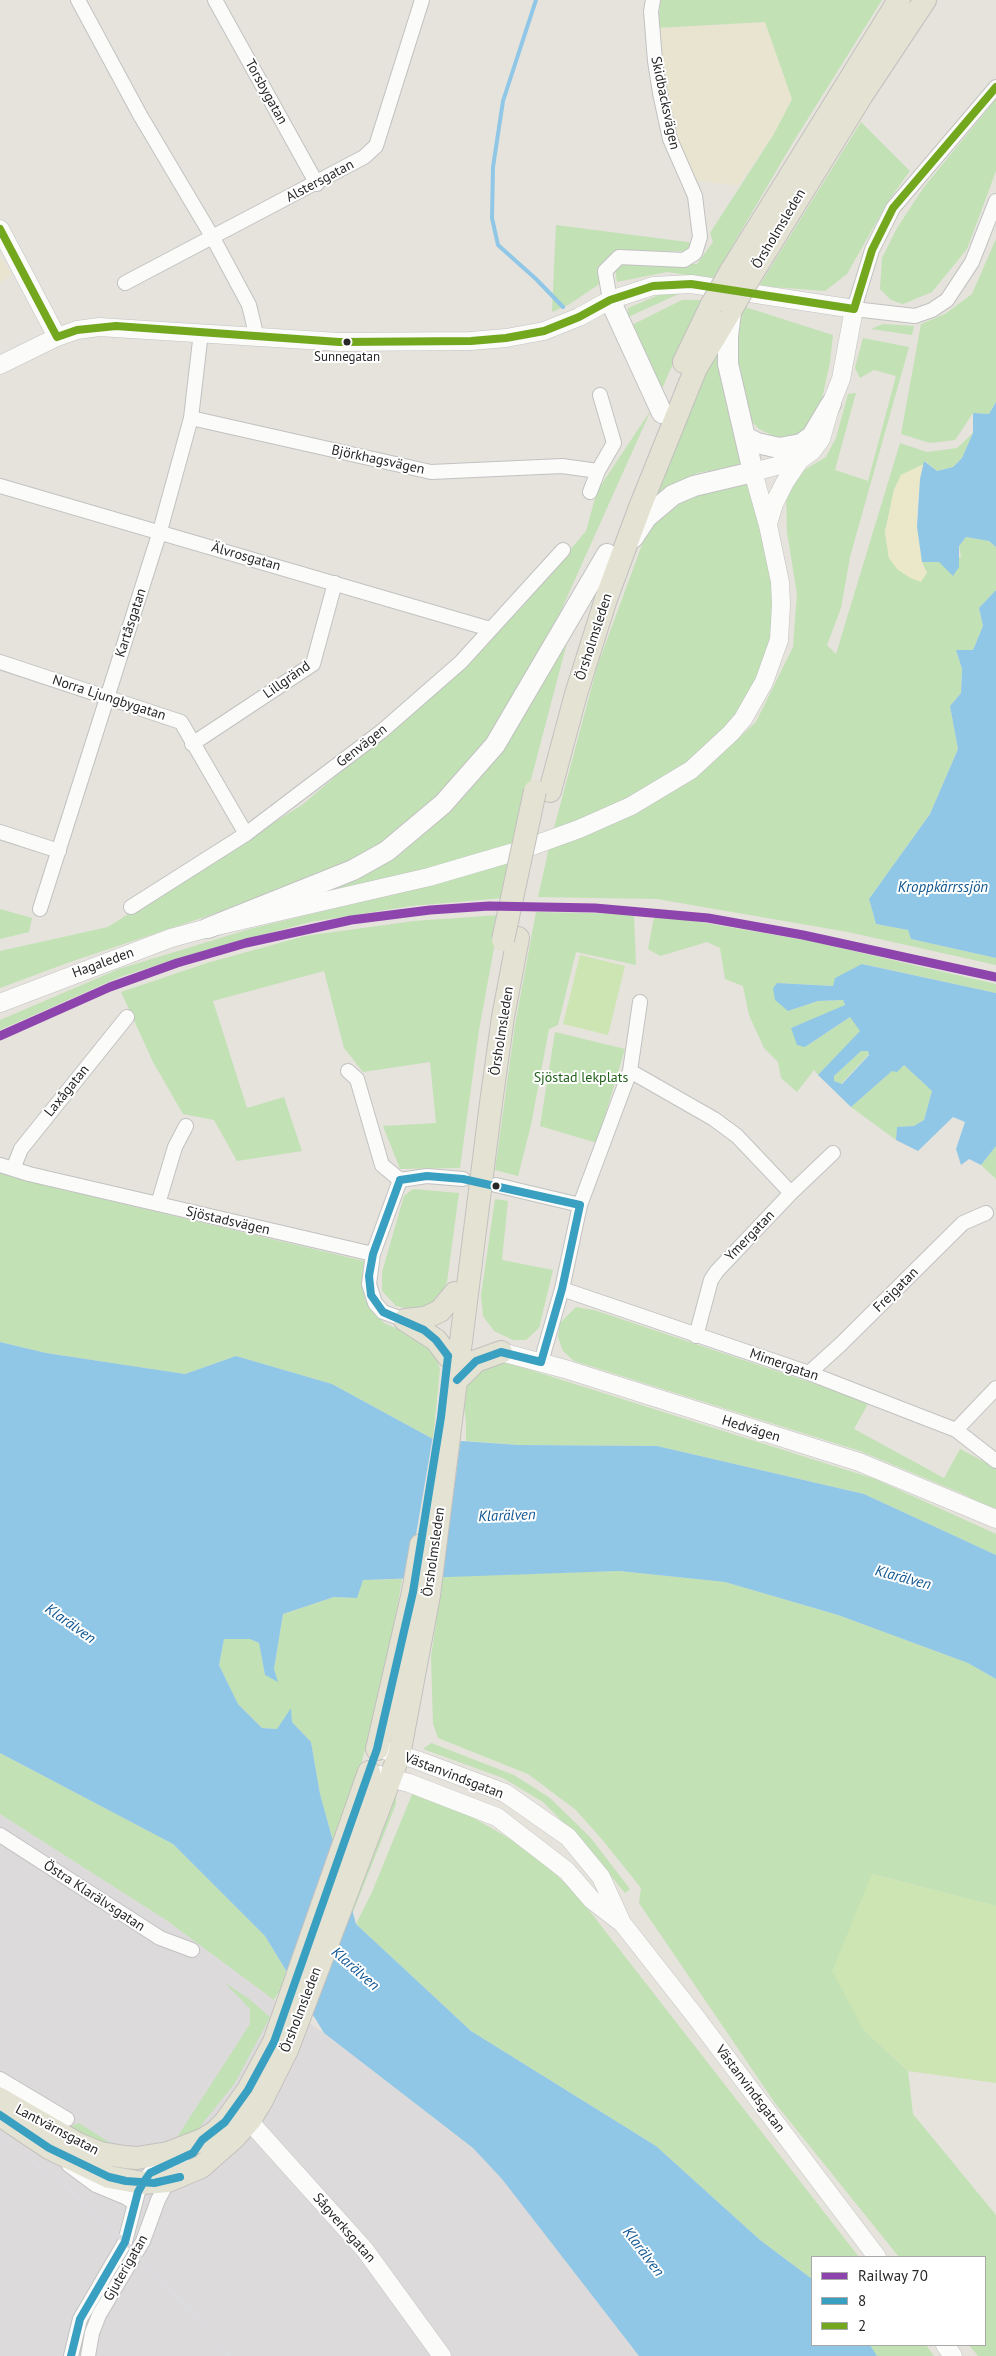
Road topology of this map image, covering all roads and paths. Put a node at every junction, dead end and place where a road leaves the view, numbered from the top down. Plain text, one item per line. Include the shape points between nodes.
1 (215, 0) edge
2 (422, 0) edge
3 (653, 0) edge
4 (899, 0) edge
5 (925, 0) edge
6 (84, 2) edge
7 (996, 87) edge
8 (317, 184) junction
9 (996, 201) edge
10 (0, 229) edge
11 (213, 238) junction
12 (740, 274) junction
13 (125, 283) dead end
14 (610, 300) junction
15 (721, 307) junction
16 (854, 309) junction
17 (201, 332) junction
18 (57, 337) junction
19 (257, 338) junction
20 (0, 365) edge
21 (600, 395) dead end
22 (831, 404) junction
23 (662, 413) junction
24 (191, 418) junction
25 (745, 437) junction
26 (800, 460) junction
27 (598, 471) junction
28 (753, 472) junction
29 (0, 486) edge
30 (590, 492) dead end
31 (768, 525) junction
32 (160, 531) junction
33 (563, 550) dead end
34 (615, 553) junction
35 (335, 583) junction
36 (490, 629) junction
37 (0, 662) edge
38 (107, 697) junction
39 (192, 744) junction
40 (0, 832) edge
41 (246, 834) junction
42 (59, 850) junction
43 (131, 907) dead end
44 (40, 909) dead end
45 (208, 928) junction
46 (510, 939) junction
47 (640, 1002) dead end
48 (0, 1003) edge
49 (128, 1016) dead end
50 (348, 1071) dead end
51 (630, 1071) junction
52 (186, 1126) dead end
53 (833, 1153) dead end
54 (6, 1167) edge
55 (463, 1179) dead end
56 (400, 1180) junction
57 (496, 1185) dead end
58 (791, 1193) junction
59 (158, 1204) junction
60 (580, 1205) junction
61 (986, 1214) dead end
62 (374, 1254) junction
63 (562, 1288) junction
64 (455, 1293) junction
65 (465, 1314) junction
66 (405, 1320) junction
67 (696, 1336) junction
68 (501, 1352) junction
69 (448, 1356) junction
70 (541, 1362) junction
71 (809, 1373) junction
72 (457, 1380) junction
73 (996, 1388) edge
74 (446, 1418) junction
75 (956, 1430) junction
76 (996, 1461) edge
77 (996, 1519) edge
78 (421, 1593) junction
79 (377, 1749) junction
80 (399, 1755) junction
81 (369, 1772) junction
82 (391, 1778) junction
83 (0, 1835) edge
84 (622, 1923) junction
85 (192, 1950) dead end
86 (280, 2046) junction
87 (0, 2079) edge
88 (0, 2099) edge
89 (243, 2114) junction
90 (0, 2116) edge
91 (68, 2119) dead end
92 (202, 2140) junction
93 (49, 2148) junction
94 (168, 2181) junction
95 (143, 2183) junction
96 (135, 2203) junction
97 (876, 2256) edge
98 (71, 2356) edge
99 (88, 2356) edge
100 (442, 2356) edge

1 - 8 street, Torsbygatan
2 - 8 street, Alstersgatan via 376,146 364,157
3 - 14 street, Skidbacksvägen via 655,61 660,93 673,146 695,196 700,237 695,253 684,260 619,257 605,271
4 - 12 main road, Örsholmsleden
5 - 12 main road, Örsholmsleden
6 - 11 street via 140,115
7 - 16 street via 893,208 872,250
8 - 11 street, Alstersgatan
9 - 16 street via 972,262 947,300 915,316
10 - 18 street
11 - 13 street, Alstersgatan
11 - 19 street via 249,304
12 - 15 main road, Örsholmsleden, bridge
14 - 16 street via 653,286 691,284
14 - 19 street via 544,331 506,338 408,343
14 - 23 main road
15 - 23 main road, Örsholmsleden
15 - 25 main road via 728,336 728,364
15 - 34 main road, Örsholmsleden
16 - 22 street via 840,379
17 - 18 street via 99,326
17 - 19 street
17 - 24 street, Kartåsgatan
18 - 20 street
21 - 27 street via 614,443
22 - 25 main road via 812,436 801,444 779,448
22 - 26 street via 821,439
23 - 34 main road, Örsholmsleden
24 - 27 street, Björkhagsvägen via 431,472 562,466
24 - 32 street, Kartåsgatan
25 - 28 main road
26 - 28 street
26 - 31 street via 779,492
27 - 30 street
28 - 31 street, Hagaleden
28 - 34 main road via 694,486 673,495 647,517
29 - 32 street, Älvrosgatan
31 - 45 street, Hagaleden via 780,582 781,605 778,640 772,661 743,719 691,770 631,806 521,850 429,877
32 - 35 street, Älvrosgatan
32 - 38 street, Kartåsgatan
33 - 36 street, Genvägen
34 - 45 main road via 494,745 443,804 387,851 353,870
34 - 46 main road, Örsholmsleden, bridge via 572,657
35 - 36 street, Älvrosgatan
35 - 39 street, Lillgränd via 313,664
36 - 41 street, Genvägen via 462,662 382,731
37 - 38 street, Norra Ljungbygatan
38 - 39 street, Norra Ljungbygatan via 181,722
38 - 42 street, Kartåsgatan
39 - 41 street, Norra Ljungbygatan
40 - 42 street
41 - 43 street, Genvägen
42 - 44 street, Kartåsgatan
45 - 48 street, Hagaleden via 112,959
46 - 64 main road, Örsholmsleden via 490,1014
46 - 65 main road, Örsholmsleden
47 - 51 street
49 - 54 street, Laxågatan
50 - 56 street via 356,1079 382,1165
51 - 58 street via 738,1136
51 - 60 street
52 - 59 street via 175,1147
53 - 58 street, Ymergatan
54 - 59 street, Sjöstadsvägen
55 - 56 street via 427,1176
56 - 62 street
57 - 60 street
58 - 67 street, Ymergatan via 716,1271
59 - 62 street, Sjöstadsvägen
60 - 63 street
61 - 71 street, Frejgatan via 963,1223
62 - 66 street via 369,1284 371,1295 383,1312
63 - 67 street, Mimergatan
63 - 70 street
64 - 66 main road via 440,1312 425,1318
64 - 69 main road, Örsholmsleden
65 - 68 main road via 486,1343
65 - 72 main road, Örsholmsleden
66 - 69 main road via 436,1340
67 - 71 street, Mimergatan
68 - 70 street, Hedvägen
68 - 72 main road via 476,1361
69 - 74 main road, Örsholmsleden
70 - 77 street, Hedvägen via 859,1462
71 - 75 street, Mimergatan
72 - 74 main road, Örsholmsleden
73 - 75 street
74 - 78 main road, Örsholmsleden
75 - 76 street, Mimergatan
78 - 79 main road, Örsholmsleden
78 - 80 main road, Örsholmsleden
79 - 80 street, Västanvindsgatan
79 - 81 main road, Örsholmsleden
80 - 82 main road, Örsholmsleden
80 - 84 street, Västanvindsgatan via 505,1793 568,1837 601,1877
81 - 82 street, Västanvindsgatan
81 - 86 main road, Örsholmsleden
82 - 84 street, Västanvindsgatan via 497,1816 567,1872 592,1900
82 - 86 main road, Örsholmsleden
83 - 85 street, Östra Klarälvsgatan via 160,1938
84 - 97 street, Västanvindsgatan
86 - 89 main road, Örsholmsleden via 262,2100
87 - 91 street
88 - 92 main road, Lantvärnsgatan via 100,2154 125,2158 153,2156 183,2149
89 - 92 main road, Lantvärnsgatan via 225,2122
89 - 94 main road, Lantvärnsgatan via 220,2152 201,2167
89 - 100 street, Sågverksgatan via 365,2250
90 - 93 main road, Lantvärnsgatan
92 - 95 street, Lantvärnsgatan via 193,2153 150,2173
93 - 95 main road, Lantvärnsgatan via 109,2177
93 - 96 street, Lantvärnsgatan via 96,2185
94 - 95 main road, Lantvärnsgatan
94 - 99 street, Gjuterigatan via 143,2241 99,2315
95 - 96 street, Gjuterigatan
96 - 98 street, Gjuterigatan via 125,2242 80,2319

